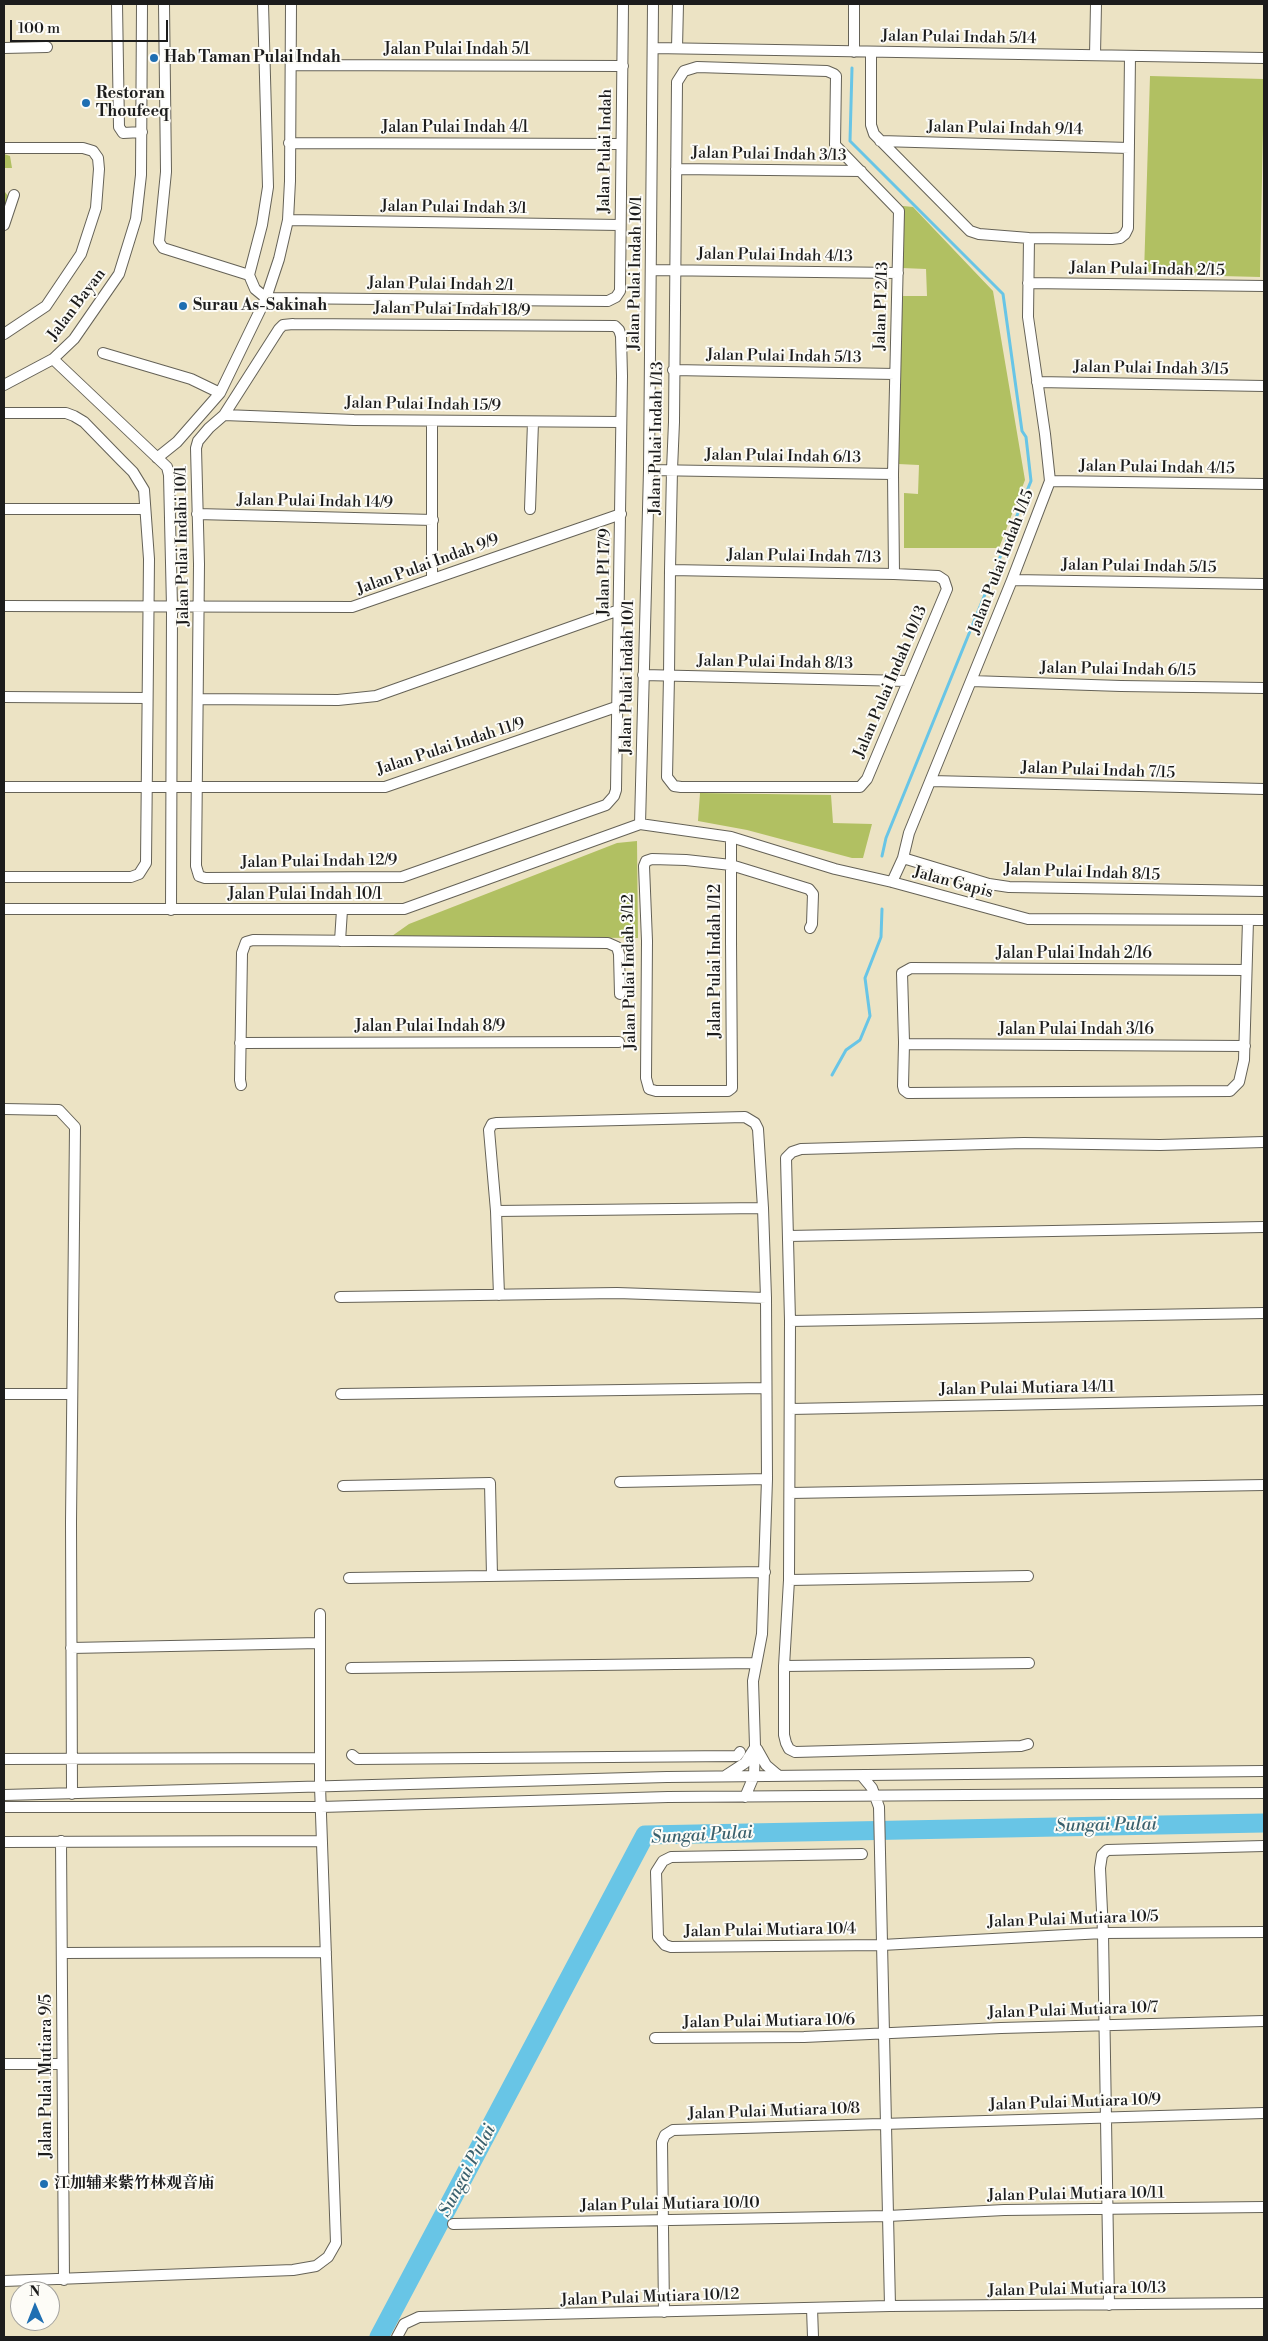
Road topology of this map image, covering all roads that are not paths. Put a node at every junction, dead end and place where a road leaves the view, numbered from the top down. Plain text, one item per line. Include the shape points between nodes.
1 (116, 4) edge
2 (142, 4) edge
3 (164, 4) edge
4 (263, 4) edge
5 (291, 4) edge
6 (623, 4) edge
7 (653, 4) edge
8 (678, 4) edge
9 (854, 4) edge
10 (1096, 4) edge
11 (4, 48) edge
12 (47, 48) dead end
13 (653, 48) junction
14 (677, 48) junction
15 (854, 52) junction
16 (872, 52) junction
17 (1095, 55) junction
18 (1130, 56) junction
19 (1264, 58) edge
20 (291, 65) junction
21 (623, 66) junction
22 (677, 82) joint
23 (142, 132) junction
24 (880, 141) junction
25 (289, 143) junction
26 (621, 144) junction
27 (4, 148) edge
28 (1129, 148) junction
29 (676, 169) junction
30 (861, 172) junction
31 (14, 195) dead end
32 (288, 220) junction
33 (4, 225) edge
34 (620, 225) junction
35 (1029, 238) junction
36 (651, 270) junction
37 (675, 270) junction
38 (898, 273) junction
39 (249, 276) junction
40 (1028, 283) junction
41 (1264, 286) edge
42 (616, 297) joint
43 (266, 298) junction
44 (279, 330) joint
45 (4, 334) edge
46 (621, 336) joint
47 (103, 353) dead end
48 (53, 359) junction
49 (673, 370) junction
50 (895, 374) junction
51 (1037, 382) junction
52 (4, 385) edge
53 (1264, 386) edge
54 (220, 393) junction
55 (4, 413) edge
56 (224, 416) junction
57 (432, 421) junction
58 (533, 422) junction
59 (621, 422) junction
60 (156, 458) junction
61 (649, 470) junction
62 (672, 470) junction
63 (893, 474) junction
64 (1050, 481) junction
65 (1264, 484) edge
66 (4, 509) edge
67 (145, 509) junction
68 (530, 509) dead end
69 (197, 514) junction
70 (621, 514) junction
71 (433, 520) junction
72 (670, 570) junction
73 (894, 574) junction
74 (938, 576) joint
75 (432, 579) junction
76 (1012, 580) junction
77 (1264, 584) edge
78 (4, 606) edge
79 (149, 606) junction
80 (172, 607) junction
81 (199, 608) junction
82 (618, 610) junction
83 (643, 675) junction
84 (669, 676) junction
85 (907, 681) junction
86 (971, 681) junction
87 (1264, 688) edge
88 (4, 697) edge
89 (147, 698) junction
90 (199, 699) junction
91 (616, 708) junction
92 (931, 781) junction
93 (680, 787) joint
94 (4, 788) edge
95 (145, 788) junction
96 (170, 788) junction
97 (197, 788) junction
98 (1264, 789) edge
99 (606, 805) joint
100 (640, 824) junction
101 (731, 837) junction
102 (903, 858) junction
103 (731, 866) junction
104 (4, 877) edge
105 (892, 882) junction
106 (1264, 891) edge
107 (4, 908) edge
108 (171, 910) junction
109 (342, 910) junction
110 (1248, 920) junction
111 (1264, 920) edge
112 (810, 928) dead end
113 (340, 941) junction
114 (1246, 970) junction
115 (620, 994) dead end
116 (619, 1042) dead end
117 (240, 1043) junction
118 (905, 1044) junction
119 (1245, 1046) junction
120 (241, 1085) dead end
121 (732, 1085) joint
122 (4, 1109) edge
123 (1264, 1142) edge
124 (763, 1208) junction
125 (496, 1212) junction
126 (1264, 1227) edge
127 (788, 1236) junction
128 (499, 1294) junction
129 (340, 1297) dead end
130 (766, 1298) junction
131 (1264, 1313) edge
132 (790, 1321) junction
133 (766, 1388) junction
134 (4, 1394) edge
135 (72, 1394) junction
136 (341, 1394) dead end
137 (1264, 1400) edge
138 (790, 1408) junction
139 (767, 1479) junction
140 (620, 1482) dead end
141 (1264, 1485) edge
142 (343, 1486) dead end
143 (790, 1493) junction
144 (765, 1572) junction
145 (492, 1576) junction
146 (1028, 1576) dead end
147 (349, 1578) dead end
148 (789, 1580) junction
149 (320, 1614) dead end
150 (320, 1643) junction
151 (71, 1648) junction
152 (756, 1663) junction
153 (1029, 1663) dead end
154 (784, 1666) junction
155 (351, 1668) dead end
156 (1028, 1744) dead end
157 (755, 1746) junction
158 (740, 1752) dead end
159 (352, 1755) dead end
160 (320, 1758) junction
161 (4, 1759) edge
162 (72, 1759) junction
163 (1264, 1771) edge
164 (724, 1776) junction
165 (754, 1776) junction
166 (780, 1776) junction
167 (862, 1776) junction
168 (320, 1786) junction
169 (1264, 1793) edge
170 (72, 1794) junction
171 (4, 1795) edge
172 (745, 1796) junction
173 (876, 1796) junction
174 (4, 1807) edge
175 (321, 1807) junction
176 (61, 1841) junction
177 (322, 1841) junction
178 (4, 1842) edge
179 (1264, 1846) edge
180 (862, 1854) dead end
181 (1264, 1932) edge
182 (1103, 1933) junction
183 (882, 1945) junction
184 (326, 1952) junction
185 (62, 1953) junction
186 (1264, 2021) edge
187 (1105, 2025) junction
188 (884, 2035) junction
189 (655, 2038) dead end
190 (4, 2064) edge
191 (62, 2064) junction
192 (1264, 2113) edge
193 (1106, 2118) junction
194 (886, 2123) junction
195 (1264, 2207) edge
196 (1107, 2209) junction
197 (888, 2216) junction
198 (663, 2220) junction
199 (452, 2224) dead end
200 (64, 2280) junction
201 (4, 2281) edge
202 (1264, 2303) edge
203 (1109, 2305) junction
204 (890, 2306) junction
205 (812, 2308) junction
206 (664, 2312) junction
207 (396, 2337) edge
208 (813, 2337) edge

1 - 23 street via 119,127 123,133
2 - 23 street, Jalan Bayan
3 - 39 street via 166,172 159,242 163,248
4 - 39 street via 268,187
5 - 20 street
6 - 21 street, Jalan Pulai Indah
7 - 13 street, Jalan Pulai Indah 10/1
8 - 14 street
9 - 15 street
10 - 17 street
11 - 12 street
13 - 14 street, Jalan Pulai Indah 5/14
13 - 36 street, Jalan Pulai Indah 10/1
14 - 15 street, Jalan Pulai Indah 5/14
15 - 16 street, Jalan Pulai Indah 5/14
16 - 17 street, Jalan Pulai Indah 5/14
16 - 24 street via 871,126
17 - 18 street, Jalan Pulai Indah 5/14
18 - 19 street, Jalan Pulai Indah 5/14
18 - 28 street
20 - 21 street, Jalan Pulai Indah 5/1
20 - 25 street
21 - 26 street, Jalan Pulai Indah
22 - 29 street, Jalan Pulai Indah 1/13
22 - 30 street, Jalan PI 2/13 via 684,71 697,67 827,71 836,76 835,145
23 - 48 street, Jalan Bayan via 142,175 136,219 119,274 74,339
24 - 28 street, Jalan Pulai Indah 9/14
24 - 35 street via 970,231
25 - 26 street, Jalan Pulai Indah 4/1
25 - 32 street
26 - 34 street, Jalan Pulai Indah
27 - 45 street via 83,148 98,158 99,169 96,208 81,254 46,306
28 - 35 street via 1128,228 1125,234 1120,238
29 - 30 street, Jalan Pulai Indah 3/13
29 - 37 street, Jalan Pulai Indah 1/13
30 - 38 street, Jalan PI 2/13 via 899,210
31 - 33 street
32 - 34 street, Jalan Pulai Indah 3/1
32 - 43 street
34 - 42 street, Jalan Pulai Indah via 620,291
35 - 40 street, Jalan Pulai Indah 1/15
36 - 37 street, Jalan Pulai Indah 4/13
36 - 61 street, Jalan Pulai Indah 10/1
37 - 38 street, Jalan Pulai Indah 4/13
37 - 49 street, Jalan Pulai Indah 1/13
38 - 50 street, Jalan PI 2/13
39 - 43 street via 255,289
40 - 41 street, Jalan Pulai Indah 2/15
40 - 51 street, Jalan Pulai Indah 1/15 via 1028,317
42 - 43 street, Jalan Pulai Indah 2/1 via 608,301
43 - 54 street
44 - 46 street, Jalan Pulai Indah 18/9 via 284,325 293,324 615,326
44 - 56 street, Jalan Pulai Indahi 10/1
46 - 59 street, Jalan PI 17/9
47 - 54 street via 191,379
48 - 52 street, Jalan Bayan
48 - 60 street
49 - 50 street, Jalan Pulai Indah 5/13
49 - 62 street, Jalan Pulai Indah 1/13
50 - 63 street, Jalan PI 2/13
51 - 53 street, Jalan Pulai Indah 3/15
51 - 64 street, Jalan Pulai Indah 1/15
54 - 60 street via 177,442
55 - 67 street via 66,413 84,422 133,472 144,490
56 - 57 street, Jalan Pulai Indah 15/9
56 - 69 street, Jalan Pulai Indahi 10/1 via 198,440
57 - 58 street, Jalan Pulai Indah 15/9
57 - 71 street
58 - 59 street, Jalan Pulai Indah 15/9
58 - 68 street
59 - 70 street, Jalan PI 17/9
60 - 80 street via 167,467 169,475
61 - 62 street, Jalan Pulai Indah 6/13
61 - 83 street, Jalan Pulai Indah 10/1
62 - 63 street, Jalan Pulai Indah 6/13
62 - 72 street, Jalan Pulai Indah 1/13
63 - 73 street, Jalan PI 2/13
64 - 65 street, Jalan Pulai Indah 4/15
64 - 76 street, Jalan Pulai Indah 1/15
66 - 67 street
67 - 79 street
69 - 71 street, Jalan Pulai Indah 14/9
69 - 81 street, Jalan Pulai Indahi 10/1
70 - 75 street, Jalan Pulai Indah 9/9
70 - 82 street, Jalan PI 17/9
71 - 75 street
72 - 73 street, Jalan Pulai Indah 7/13
72 - 84 street, Jalan Pulai Indah 1/13
73 - 74 street, Jalan Pulai Indah 7/13
74 - 85 street, Jalan Pulai Indah 10/13 via 944,580 946,589
75 - 81 street, Jalan Pulai Indah 9/9 via 352,607
76 - 77 street, Jalan Pulai Indah 5/15
76 - 86 street, Jalan Pulai Indah 1/15
78 - 79 street, Jalan Pulai Indah 9/9
79 - 80 street, Jalan Pulai Indah 9/9
79 - 89 street
80 - 81 street, Jalan Pulai Indah 9/9
80 - 96 street
81 - 90 street, Jalan Pulai Indahi 10/1
82 - 90 street, Jalan Pulai Indah 10/1 via 376,696 338,700
82 - 91 street, Jalan PI 17/9
83 - 84 street, Jalan Pulai Indah 8/13
83 - 100 street, Jalan Pulai Indah 10/1
84 - 85 street, Jalan Pulai Indah 8/13
84 - 93 street, Jalan Pulai Indah 1/13 via 667,777 674,786
85 - 93 street, Jalan Pulai Indah 10/13 via 867,779 860,787
86 - 87 street, Jalan Pulai Indah 6/15
86 - 92 street, Jalan Pulai Indah 1/15
88 - 89 street
89 - 95 street
90 - 97 street, Jalan Pulai Indahi 10/1
91 - 97 street, Jalan Pulai Indah 11/9 via 385,787
91 - 99 street, Jalan PI 17/9 via 616,790
92 - 98 street, Jalan Pulai Indah 7/15
92 - 102 street, Jalan Pulai Indah 1/15 via 909,833
94 - 95 street, Jalan Pulai Indah 11/9
95 - 96 street, Jalan Pulai Indah 11/9
95 - 104 street via 146,859 139,874 131,877
96 - 97 street, Jalan Pulai Indah 11/9
96 - 108 street
97 - 99 street, Jalan Pulai Indah 12/9 via 196,866 199,876 205,878 402,877
100 - 101 street, Jalan Gapis
100 - 109 street, Jalan Pulai Indah 10/1 via 404,909
101 - 103 street, Jalan Pulai Indah 1/12
101 - 105 street, Jalan Gapis via 835,869
102 - 105 street, Jalan Pulai Indah 1/15
102 - 106 street, Jalan Pulai Indah 8/15 via 1009,887
103 - 112 street via 810,890 813,894
103 - 121 street, Jalan Pulai Indah 1/12
103 - 121 street, Jalan Pulai Indah 3/12 via 652,859 646,860 644,866 646,1078 649,1089 728,1091
105 - 110 street, Jalan Gapis via 1028,919
107 - 108 street, Jalan Pulai Indah 10/1
108 - 109 street, Jalan Pulai Indah 10/1
109 - 113 street
110 - 111 street, Jalan Gapis
110 - 114 street
113 - 115 street via 614,944 620,954
113 - 117 street via 246,942 242,953
114 - 118 street, Jalan Pulai Indah 2/16 via 911,968 902,973
114 - 119 street
116 - 117 street, Jalan Pulai Indah 8/9
117 - 120 street
118 - 119 street, Jalan Pulai Indah 3/16
118 - 119 street via 903,1086 908,1093 1230,1091 1239,1082
122 - 135 street via 60,1110 75,1127
123 - 127 street via 801,1148 792,1152 785,1162
124 - 125 street
124 - 125 street via 758,1129 745,1117 492,1124 489,1130
124 - 130 street
125 - 128 street
126 - 127 street
127 - 132 street
128 - 129 street
128 - 130 street via 617,1292
130 - 133 street
131 - 132 street
132 - 138 street
133 - 136 street
133 - 139 street
134 - 135 street
135 - 151 street
137 - 138 street, Jalan Pulai Mutiara 14/11
138 - 143 street
139 - 140 street
139 - 144 street
141 - 143 street
142 - 145 street via 490,1483
143 - 148 street
144 - 145 street
144 - 152 street via 762,1634
145 - 147 street
146 - 148 street
148 - 154 street
149 - 150 street
150 - 151 street
150 - 160 street
151 - 162 street
152 - 155 street
152 - 157 street via 753,1681
153 - 154 street
154 - 156 street via 784,1735 789,1749 796,1752
157 - 164 street via 745,1763
157 - 165 street
157 - 166 street via 766,1765
158 - 159 street via 736,1756 357,1758
160 - 162 street
160 - 168 street
161 - 162 street
162 - 170 street
163 - 167 street
164 - 165 street
164 - 168 street
165 - 166 street
165 - 172 street
166 - 167 street
167 - 173 street
168 - 170 street
168 - 175 street
169 - 173 street
170 - 171 street
172 - 173 street
172 - 175 street
173 - 183 street via 879,1807
174 - 175 street
175 - 177 street
176 - 177 street
176 - 178 street
176 - 185 street, Jalan Pulai Mutiara 9/5
177 - 184 street
179 - 182 street via 1107,1850 1102,1855 1100,1868
180 - 183 street, Jalan Pulai Mutiara 10/4 via 671,1857 663,1861 656,1872 658,1937 671,1947
181 - 182 street, Jalan Pulai Mutiara 10/5
182 - 183 street, Jalan Pulai Mutiara 10/5
182 - 187 street
183 - 188 street
184 - 185 street
184 - 200 street via 336,2243 328,2257 316,2266 293,2270
185 - 191 street, Jalan Pulai Mutiara 9/5
186 - 187 street, Jalan Pulai Mutiara 10/7
187 - 188 street, Jalan Pulai Mutiara 10/7
187 - 193 street
188 - 189 street, Jalan Pulai Mutiara 10/6
188 - 194 street
190 - 191 street
191 - 200 street, Jalan Pulai Mutiara 9/5
192 - 193 street, Jalan Pulai Mutiara 10/9
193 - 194 street, Jalan Pulai Mutiara 10/9
193 - 196 street
194 - 197 street
194 - 198 street, Jalan Pulai Mutiara 10/8 via 673,2130 664,2135 662,2142
195 - 196 street, Jalan Pulai Mutiara 10/11
196 - 197 street, Jalan Pulai Mutiara 10/11
196 - 203 street
197 - 198 street, Jalan Pulai Mutiara 10/10
197 - 204 street
198 - 199 street, Jalan Pulai Mutiara 10/10
198 - 206 street
200 - 201 street
202 - 203 street, Jalan Pulai Mutiara 10/13
203 - 204 street, Jalan Pulai Mutiara 10/13
204 - 205 street, Jalan Pulai Mutiara 10/12
205 - 206 street, Jalan Pulai Mutiara 10/12
205 - 208 street
206 - 207 street, Jalan Pulai Mutiara 10/12 via 419,2317 404,2324

